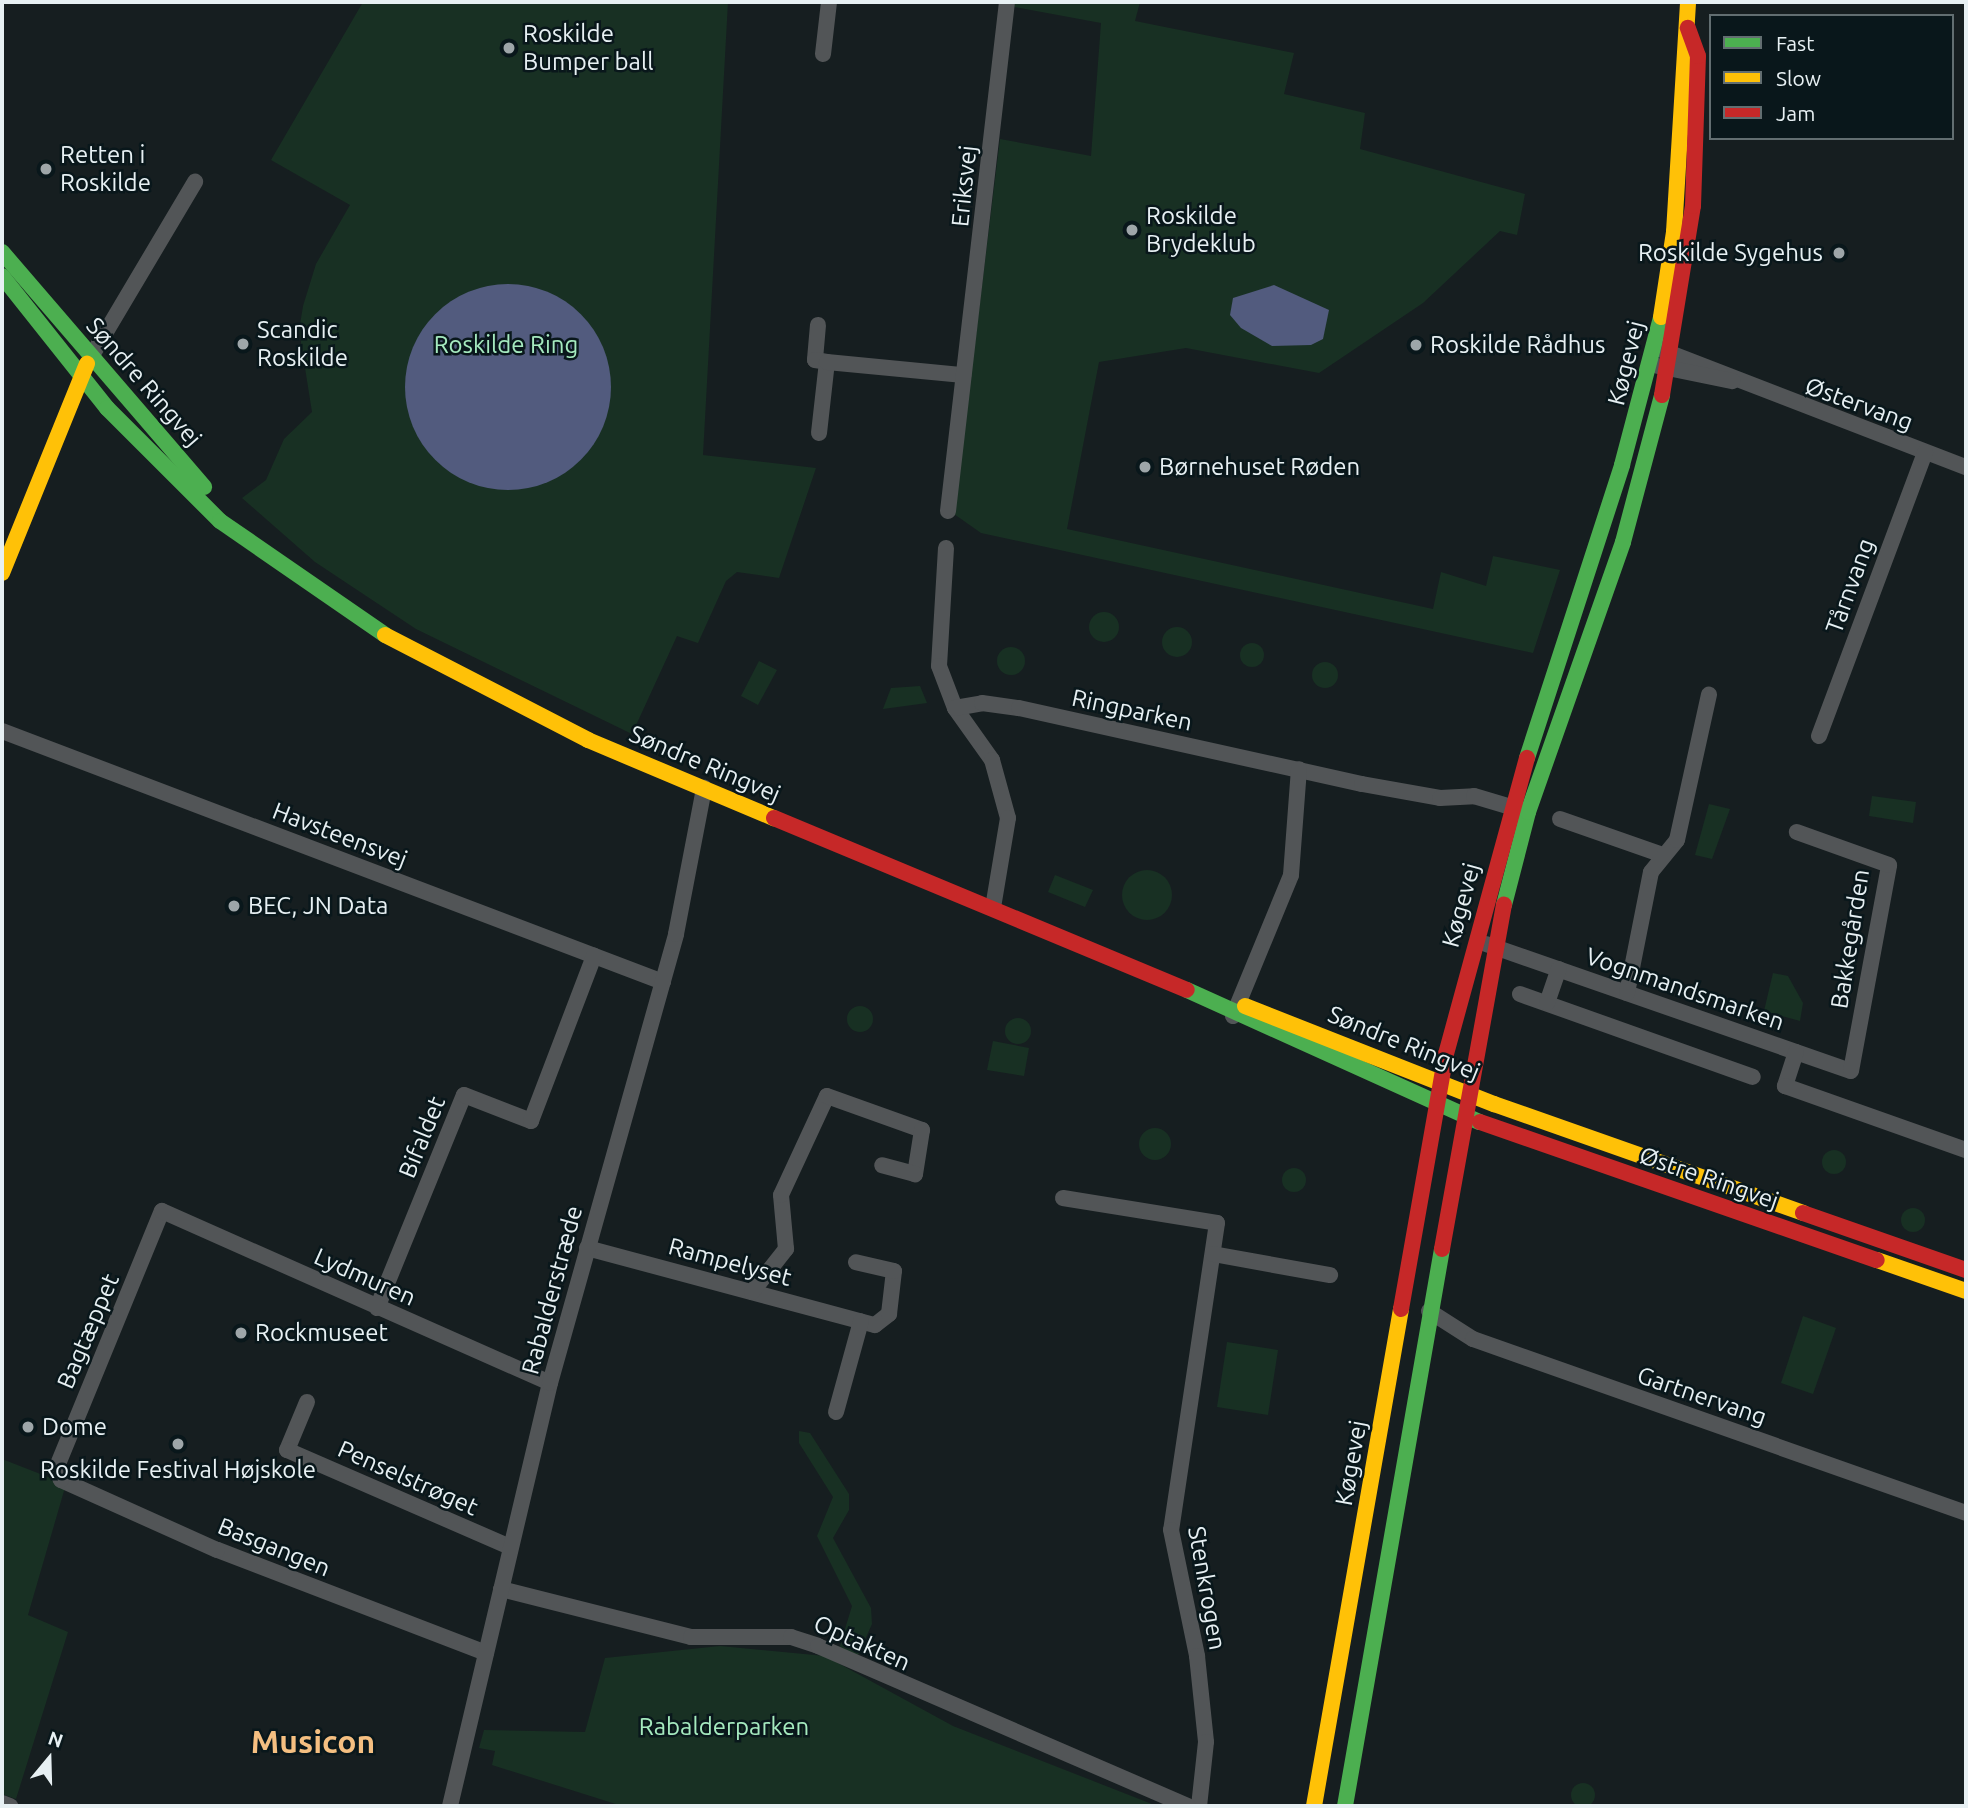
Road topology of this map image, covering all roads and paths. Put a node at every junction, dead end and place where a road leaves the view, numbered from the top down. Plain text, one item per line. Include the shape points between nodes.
1 (829, 2) edge
2 (1007, 2) edge
3 (1688, 2) edge
4 (1688, 27) junction
5 (823, 54) dead end
6 (195, 182) dead end
7 (2, 252) edge
8 (2, 276) edge
9 (818, 325) dead end
10 (91, 356) junction
11 (1652, 356) junction
12 (1672, 361) junction
13 (827, 362) junction
14 (963, 375) junction
15 (81, 377) junction
16 (820, 433) dead end
17 (1925, 452) junction
18 (1966, 467) edge
19 (947, 510) dead end
20 (253, 541) junction
21 (946, 548) dead end
22 (2, 573) edge
23 (1709, 694) dead end
24 (955, 708) junction
25 (2, 731) edge
26 (1819, 736) dead end
27 (1299, 769) junction
28 (704, 788) junction
29 (1511, 807) junction
30 (1528, 812) junction
31 (1560, 819) dead end
32 (1797, 832) dead end
33 (1663, 855) junction
34 (993, 908) junction
35 (1475, 940) junction
36 (1494, 947) junction
37 (594, 956) junction
38 (1559, 969) junction
39 (663, 982) junction
40 (1628, 993) junction
41 (1520, 994) dead end
42 (1547, 1003) junction
43 (1235, 1010) junction
44 (1796, 1052) junction
45 (1851, 1072) joint
46 (1753, 1077) dead end
47 (1441, 1081) junction
48 (1468, 1093) junction
49 (1437, 1104) junction
50 (1464, 1116) junction
51 (1626, 1150) joint
52 (1966, 1150) edge
53 (882, 1165) dead end
54 (1063, 1198) dead end
55 (162, 1211) joint
56 (587, 1248) junction
57 (1213, 1254) junction
58 (856, 1262) dead end
59 (1966, 1270) edge
60 (1330, 1275) dead end
61 (1966, 1291) edge
62 (752, 1292) junction
63 (380, 1310) junction
64 (1429, 1311) junction
65 (861, 1321) junction
66 (550, 1383) junction
67 (307, 1402) dead end
68 (836, 1412) dead end
69 (56, 1469) joint
70 (1966, 1513) edge
71 (510, 1547) junction
72 (501, 1589) junction
73 (1345, 1636) junction
74 (486, 1653) junction
75 (2, 1803) edge
76 (10, 1806) edge
77 (450, 1806) edge
78 (1188, 1806) edge
79 (1199, 1806) edge
80 (1314, 1806) edge
81 (1328, 1806) edge
82 (1345, 1806) edge

1 - 5 street
2 - 14 street, Eriksvej
3 - 4 street, Køgevej
4 - 11 street, Køgevej via 1674,232
4 - 12 street, Køgevej via 1698,56 1693,205
6 - 10 street
7 - 10 street, Søndre Ringvej
8 - 15 street, Søndre Ringvej
9 - 13 street via 815,360
10 - 15 street
10 - 20 street, Søndre Ringvej
11 - 12 street, Østervang
11 - 29 street, Køgevej
12 - 17 street, Østervang via 1738,381
12 - 30 street, Køgevej via 1623,542
13 - 14 street
13 - 16 street
14 - 19 street, Eriksvej
15 - 20 street, Søndre Ringvej via 202,505
15 - 22 street
17 - 18 street, Østervang
17 - 26 street, Tårnvang
20 - 28 street, Søndre Ringvej via 345,609 443,669
21 - 24 street via 936,641
23 - 33 street via 1677,840
24 - 27 street, Ringparken via 982,703 1019,708
24 - 34 street via 992,760 1008,818
25 - 37 street, Havsteensvej
27 - 29 street, Ringparken
27 - 43 street via 1291,875
28 - 34 street, Søndre Ringvej
28 - 39 street, Rabalderstræde
29 - 30 street, Ringparken
29 - 35 street, Køgevej
30 - 36 street, Køgevej
31 - 33 street
32 - 45 street, Bakkegården via 1889,865
33 - 40 street via 1651,872
34 - 43 street, Søndre Ringvej
35 - 36 street, Vognmandsmarken
35 - 47 street, Køgevej
36 - 38 street, Vognmandsmarken
36 - 48 street, Køgevej
37 - 39 street, Havsteensvej
37 - 63 street, Bifaldet via 531,1121 464,1095
38 - 40 street, Vognmandsmarken
38 - 42 street, Vognmandsmarken
39 - 56 street, Rabalderstræde
40 - 44 street, Vognmandsmarken
41 - 42 street
42 - 46 street
43 - 47 street, Søndre Ringvej
43 - 49 street, Søndre Ringvej
44 - 45 street, Vognmandsmarken
44 - 52 street, Vognmandsmarken via 1785,1086
47 - 48 street, Søndre Ringvej
47 - 49 street, Køgevej
48 - 50 street, Køgevej
48 - 51 street, Søndre Ringvej
49 - 50 street, Østre Ringvej
49 - 73 street, Køgevej
50 - 61 street, Østre Ringvej
50 - 64 street, Køgevej
51 - 59 street, Østre Ringvej
53 - 62 street via 915,1174 922,1130 827,1096 780,1195 786,1249
54 - 57 street, Stenkrogen via 1217,1223
55 - 63 street, Lydmuren
55 - 69 street, Bagtæppet
56 - 62 street, Rampelyset
56 - 66 street, Rabalderstræde
57 - 60 street
57 - 79 street, Stenkrogen via 1171,1530 1197,1656 1206,1742
58 - 65 street via 894,1270 889,1314 875,1325
62 - 65 street, Rampelyset
63 - 66 street, Lydmuren
64 - 70 street, Gartnervang via 1473,1339
64 - 82 street, Køgevej
65 - 68 street
66 - 71 street, Rabalderstræde
67 - 71 street, Penselstrøget via 287,1450
69 - 74 street, Basgangen via 61,1480 217,1550
71 - 72 street, Rabalderstræde
72 - 74 street, Rabalderstræde
72 - 78 street, Optakten via 691,1637 791,1637
73 - 80 street, Køgevej
73 - 81 street via 1346,1693
74 - 77 street, Rabalderstræde
75 - 76 street

